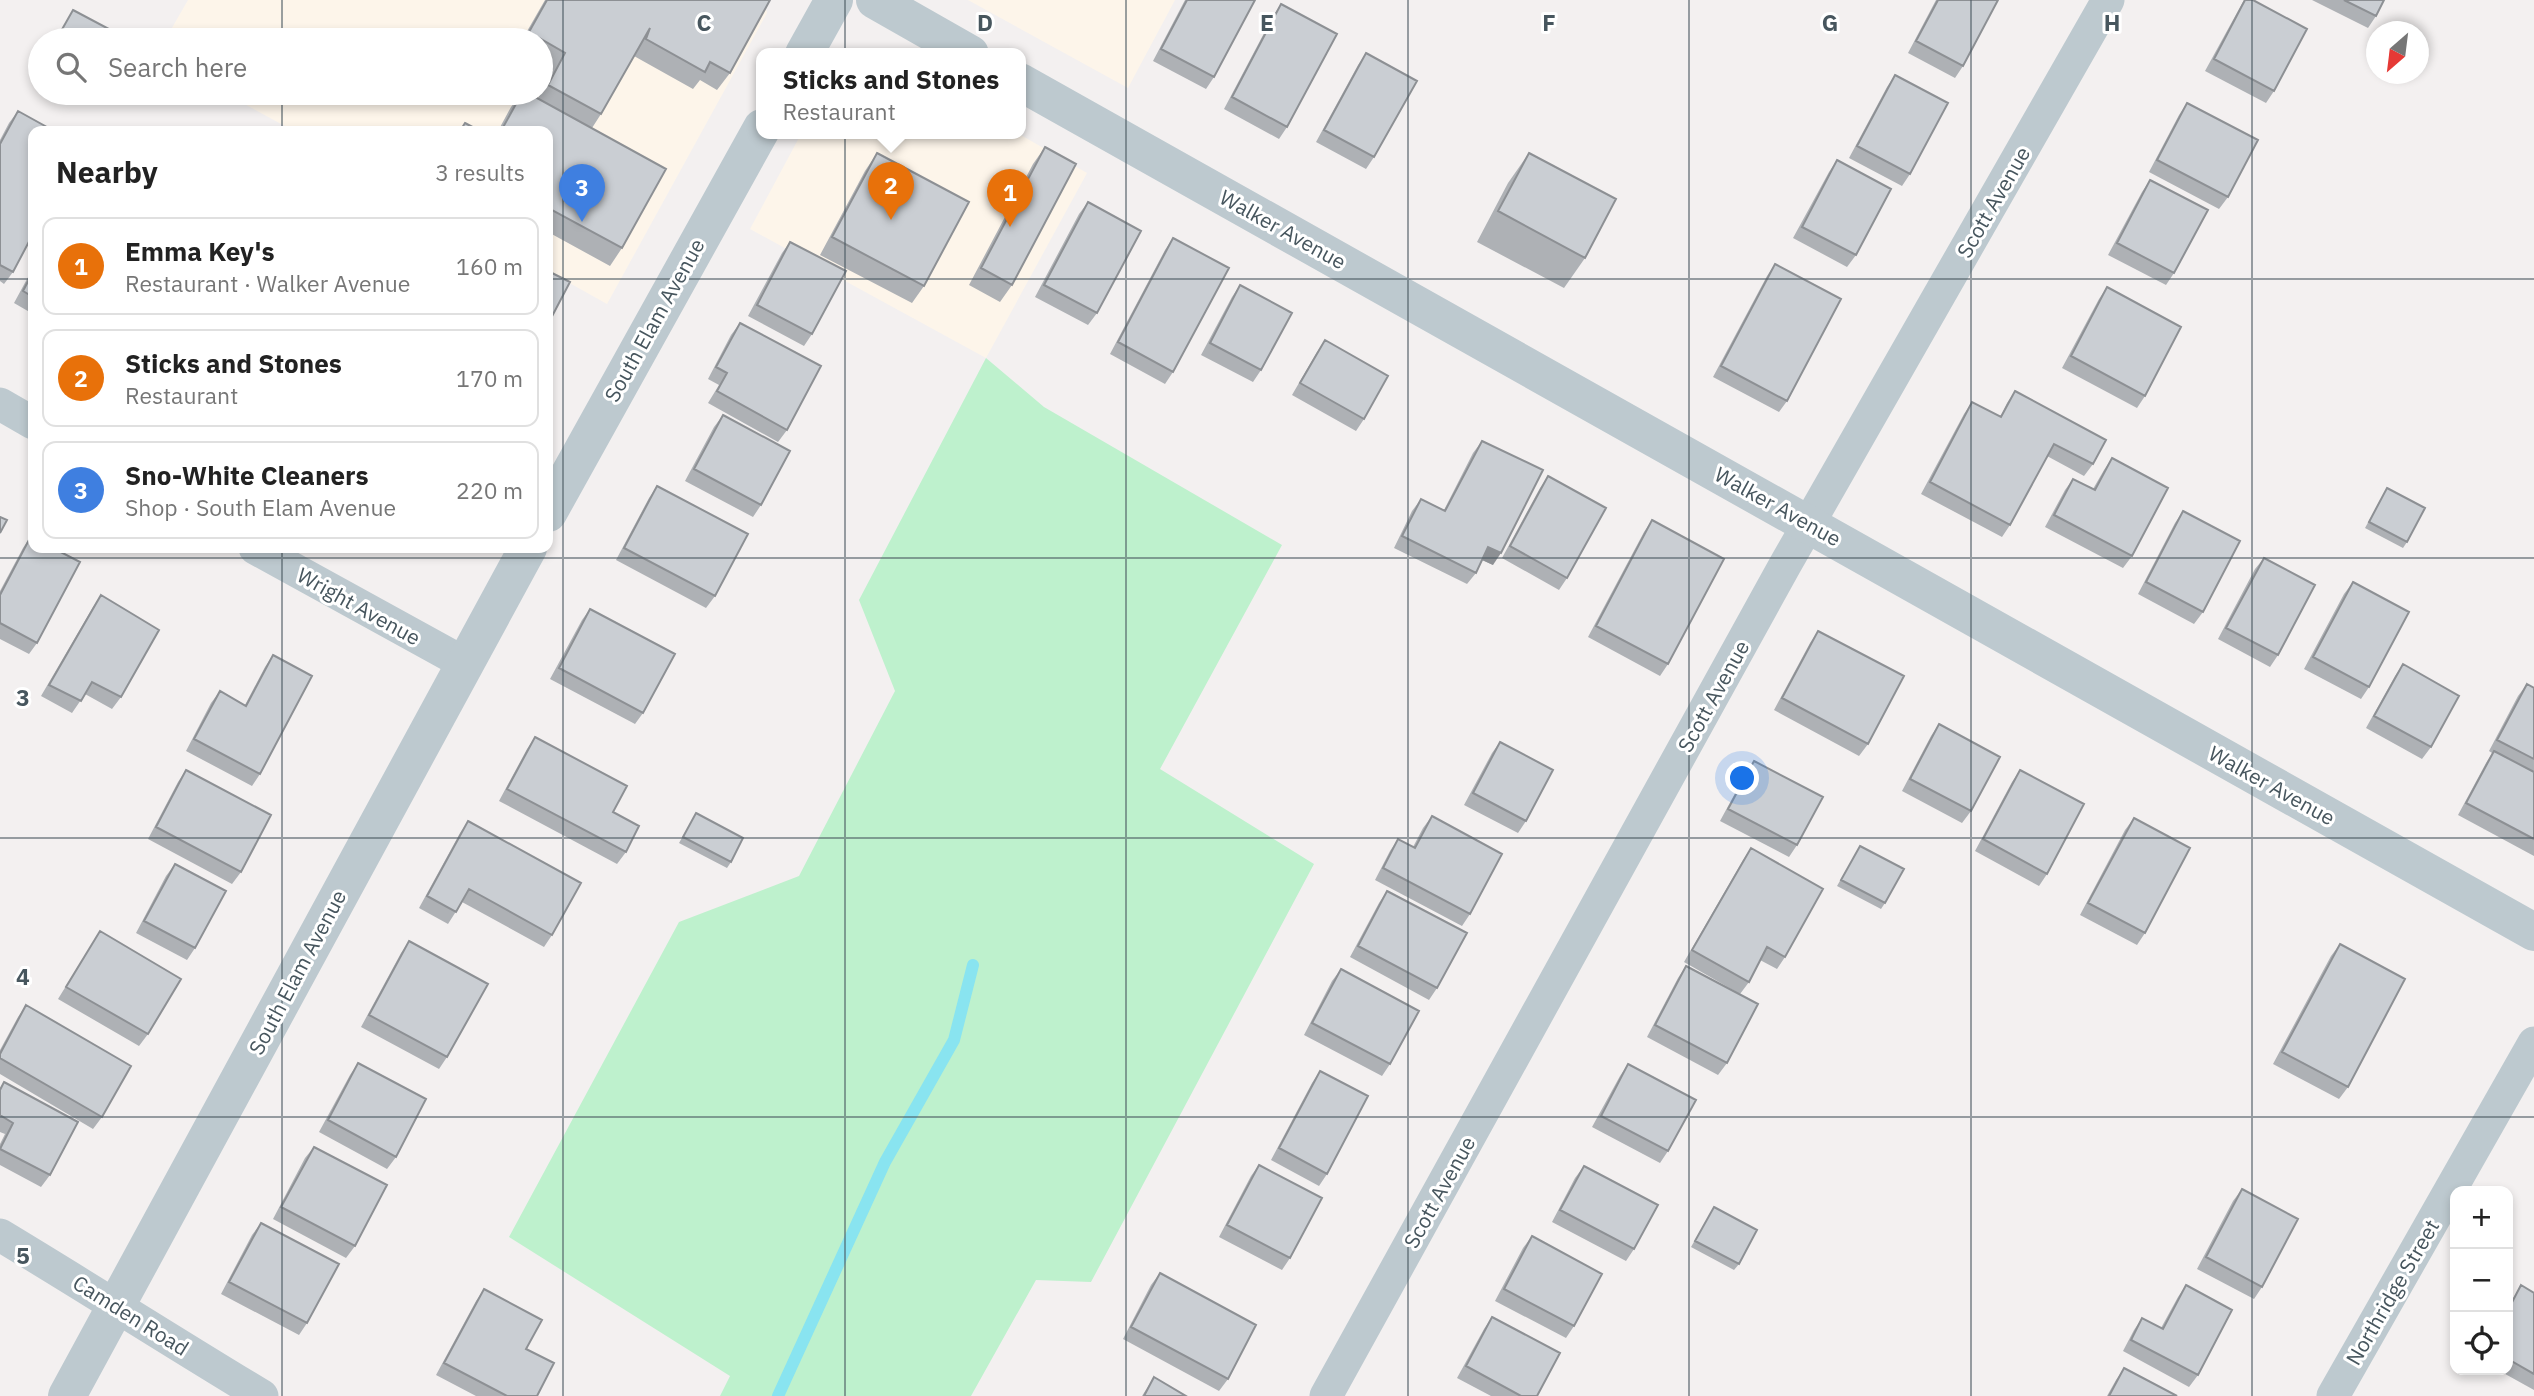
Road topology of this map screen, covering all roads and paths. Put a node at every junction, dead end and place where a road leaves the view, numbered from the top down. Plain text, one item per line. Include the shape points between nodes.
1 (834, 0) edge
2 (875, 0) edge
3 (2108, 0) edge
4 (807, 48) edge
5 (959, 48) edge
6 (1026, 85) edge
7 (756, 137) edge
8 (0, 404) edge
9 (28, 420) edge
10 (553, 504) edge
11 (1808, 524) junction
12 (264, 553) edge
13 (525, 553) edge
14 (464, 663) junction
15 (2534, 932) edge
16 (2534, 1043) edge
17 (0, 1235) edge
18 (117, 1305) junction
19 (67, 1396) edge
20 (262, 1396) edge
21 (1326, 1396) edge
22 (2333, 1396) edge

1 - 4 street
2 - 5 street
3 - 11 street, Scott Avenue
6 - 11 street, Walker Avenue
7 - 10 street, South Elam Avenue
8 - 9 street
11 - 15 street, Walker Avenue
11 - 21 street, Scott Avenue
12 - 14 street, Wright Avenue
13 - 14 street, South Elam Avenue
14 - 18 street, South Elam Avenue
16 - 22 street, Northridge Street
17 - 18 street, Camden Road
18 - 19 street, South Elam Avenue
18 - 20 street, Camden Road

